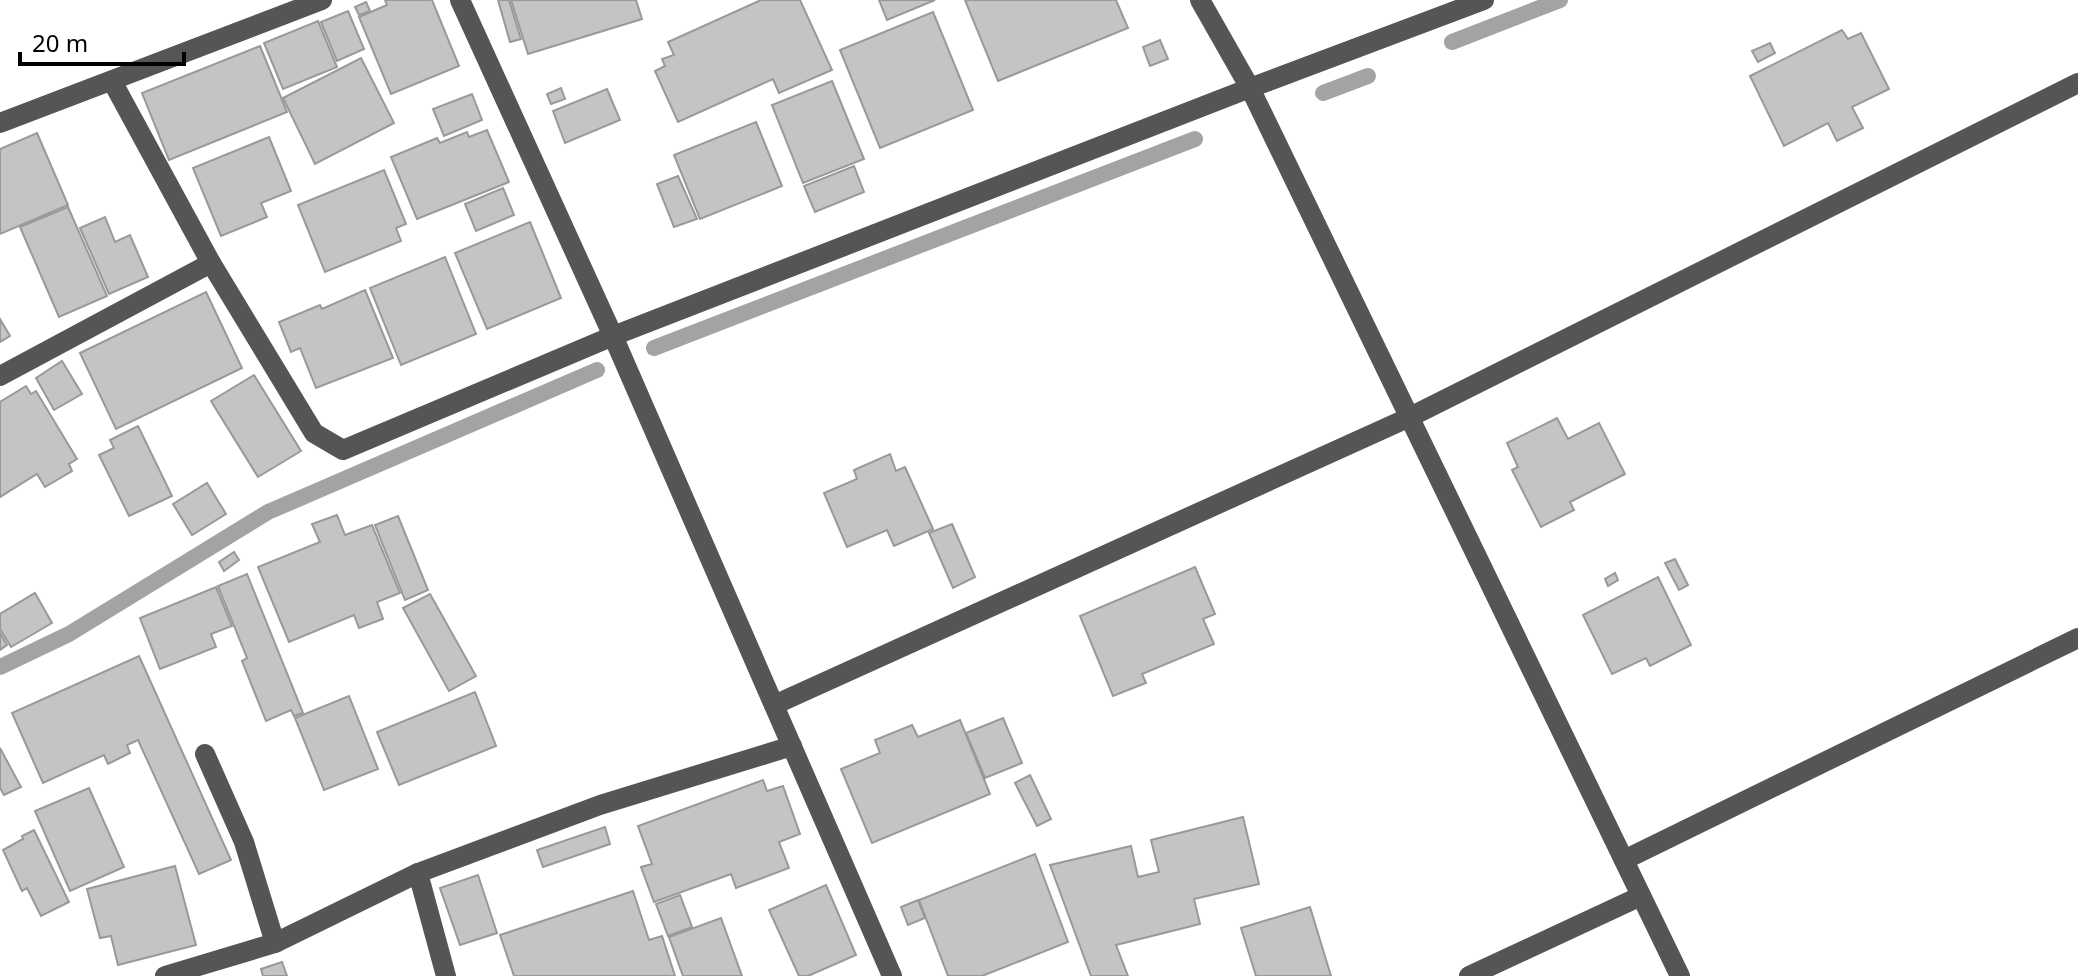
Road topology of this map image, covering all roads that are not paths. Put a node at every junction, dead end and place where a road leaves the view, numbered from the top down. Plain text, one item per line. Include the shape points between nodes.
1 (322, 0) edge
2 (460, 0) edge
3 (1200, 0) edge
4 (1484, 0) edge
5 (112, 81) junction
6 (2078, 83) edge
7 (1250, 88) junction
8 (0, 123) edge
9 (211, 263) junction
10 (613, 336) junction
11 (0, 376) edge
12 (1410, 417) junction
13 (2078, 638) edge
14 (774, 705) junction
15 (792, 746) junction
16 (205, 754) dead end
17 (1624, 860) junction
18 (418, 873) junction
19 (1641, 896) junction
20 (275, 943) junction
21 (165, 976) edge
22 (446, 976) edge
23 (892, 976) edge
24 (1469, 976) edge
25 (1680, 976) edge

1 - 5 street
2 - 10 street
3 - 7 street
4 - 7 street
5 - 8 street
5 - 9 street
6 - 12 street
7 - 10 street
7 - 12 street
9 - 10 street via 314,433 343,450
9 - 11 street
10 - 14 street
12 - 14 street
12 - 17 street
13 - 17 street
14 - 15 street
15 - 18 street via 600,805
15 - 23 street
16 - 20 street via 244,842
17 - 19 street
18 - 20 street
18 - 22 street
19 - 24 street
19 - 25 street
20 - 21 street

